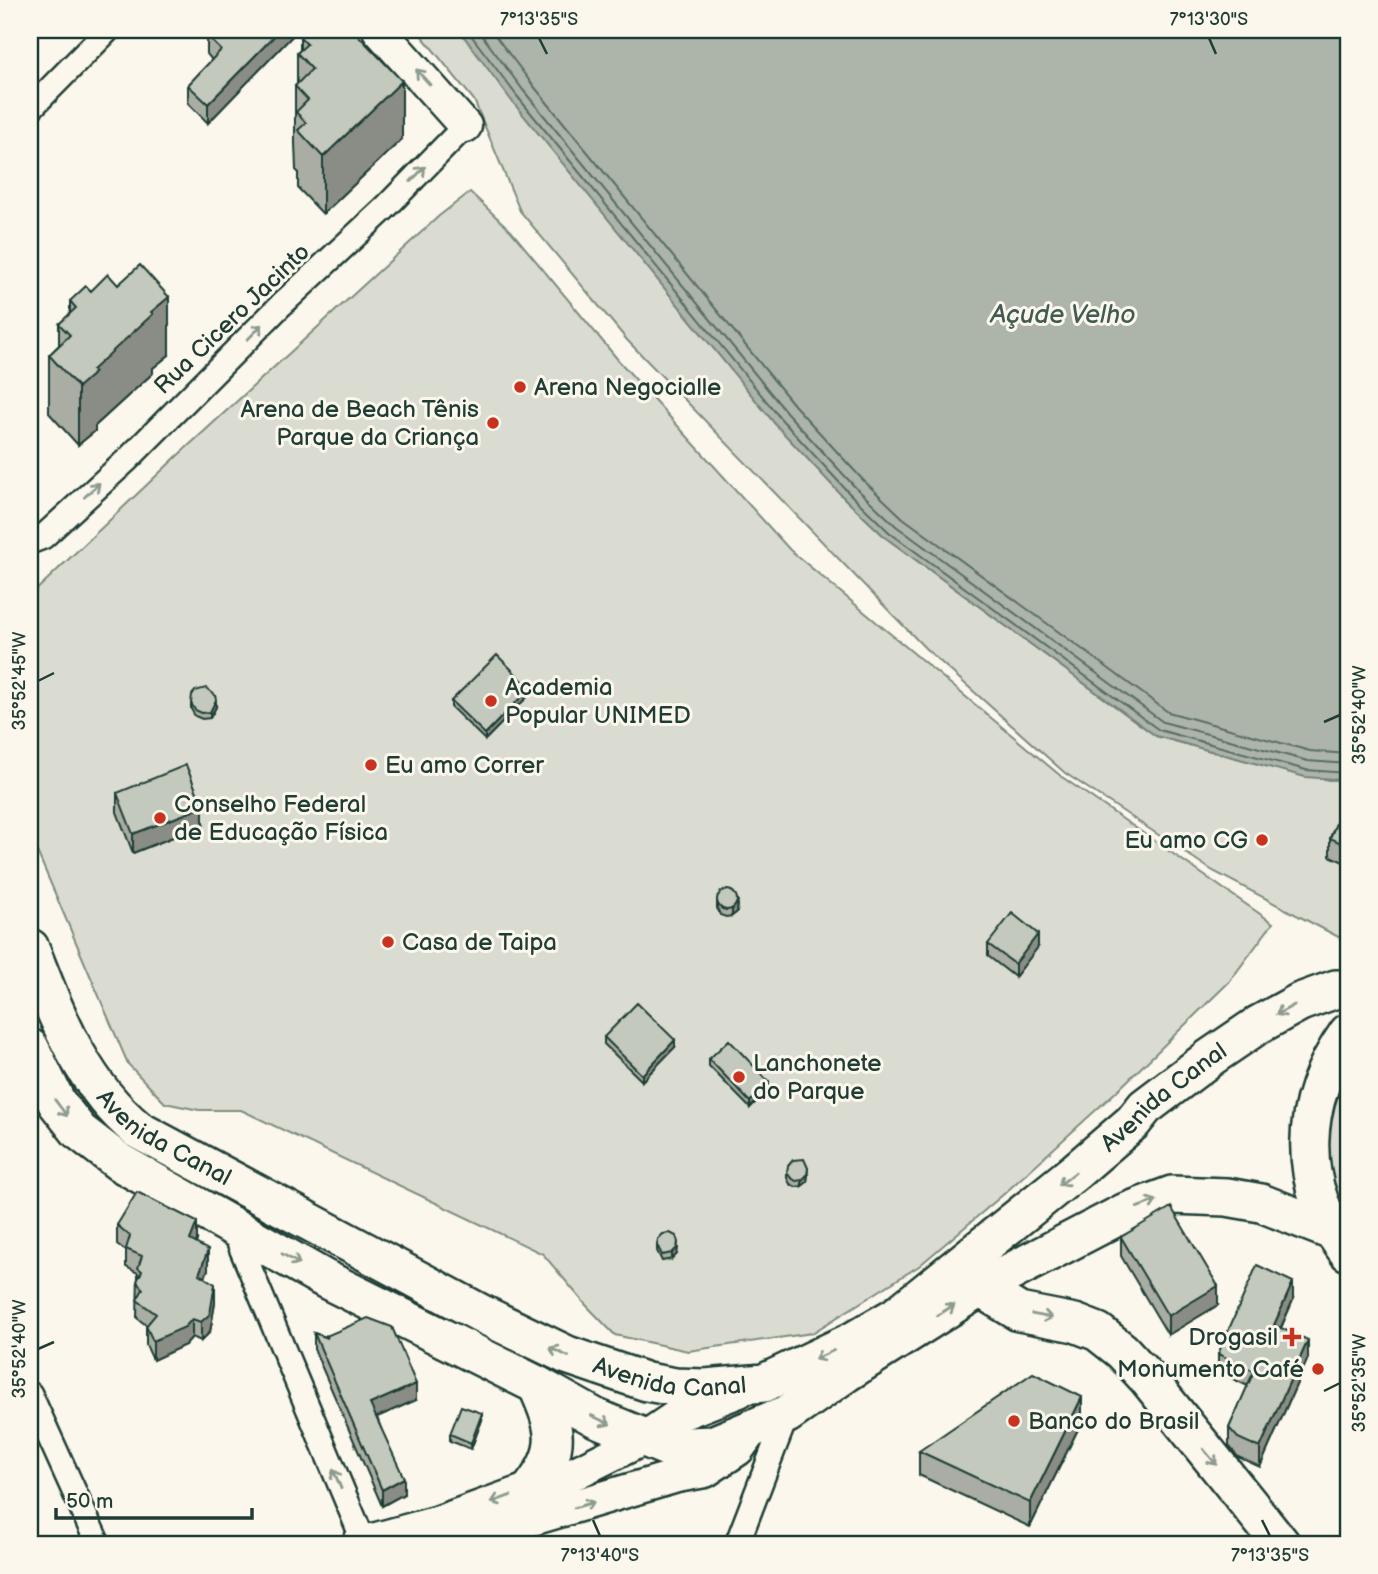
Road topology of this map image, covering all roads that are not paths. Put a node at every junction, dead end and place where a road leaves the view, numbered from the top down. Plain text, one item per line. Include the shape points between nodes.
1 (108, 30) edge
2 (379, 30) edge
3 (30, 108) edge
4 (465, 126) joint
5 (34, 544) edge
6 (30, 948) edge
7 (1348, 990) edge
8 (1348, 1033) edge
9 (30, 1048) edge
10 (231, 1224) junction
11 (1340, 1242) edge
12 (981, 1288) junction
13 (764, 1383) junction
14 (537, 1385) junction
15 (30, 1394) edge
16 (787, 1415) junction
17 (753, 1430) junction
18 (643, 1439) junction
19 (532, 1488) junction
20 (361, 1543) edge
21 (98, 1544) edge
22 (448, 1544) edge
23 (737, 1544) edge
24 (1281, 1544) edge

1 - 3 street
4 -> 2 main road
5 -> 4 street, Rua Cicero Jacinto via 128,460
13 -> 6 main road, Avenida Canal via 676,1387 567,1355 138,1130 103,1096 84,1069
7 -> 13 main road, Avenida Canal via 1336,989 1300,1002 1220,1050 1145,1107 1099,1153 896,1316
8 - 11 main road via 1320,1083 1309,1143 1320,1203
9 -> 10 main road, Avenida Canal via 57,1103 79,1131 119,1162
10 -> 14 main road, Avenida Canal via 326,1279
20 -> 10 street
12 -> 11 main road, Avenida Canal via 1126,1212 1172,1195 1261,1203
16 -> 12 main road, Avenida Canal
12 -> 24 main road via 1019,1312 1098,1332 1122,1351
13 - 18 main road via 712,1400
14 -> 18 main road, Avenida Canal
14 - 19 main road via 554,1443 548,1468
15 - 21 street
16 - 17 main road, Avenida Canal
16 - 23 street
17 - 18 main road, Avenida Canal via 712,1445 667,1447
22 -> 17 main road via 705,1471 738,1449
18 - 19 main road via 577,1472
19 -> 20 main road

